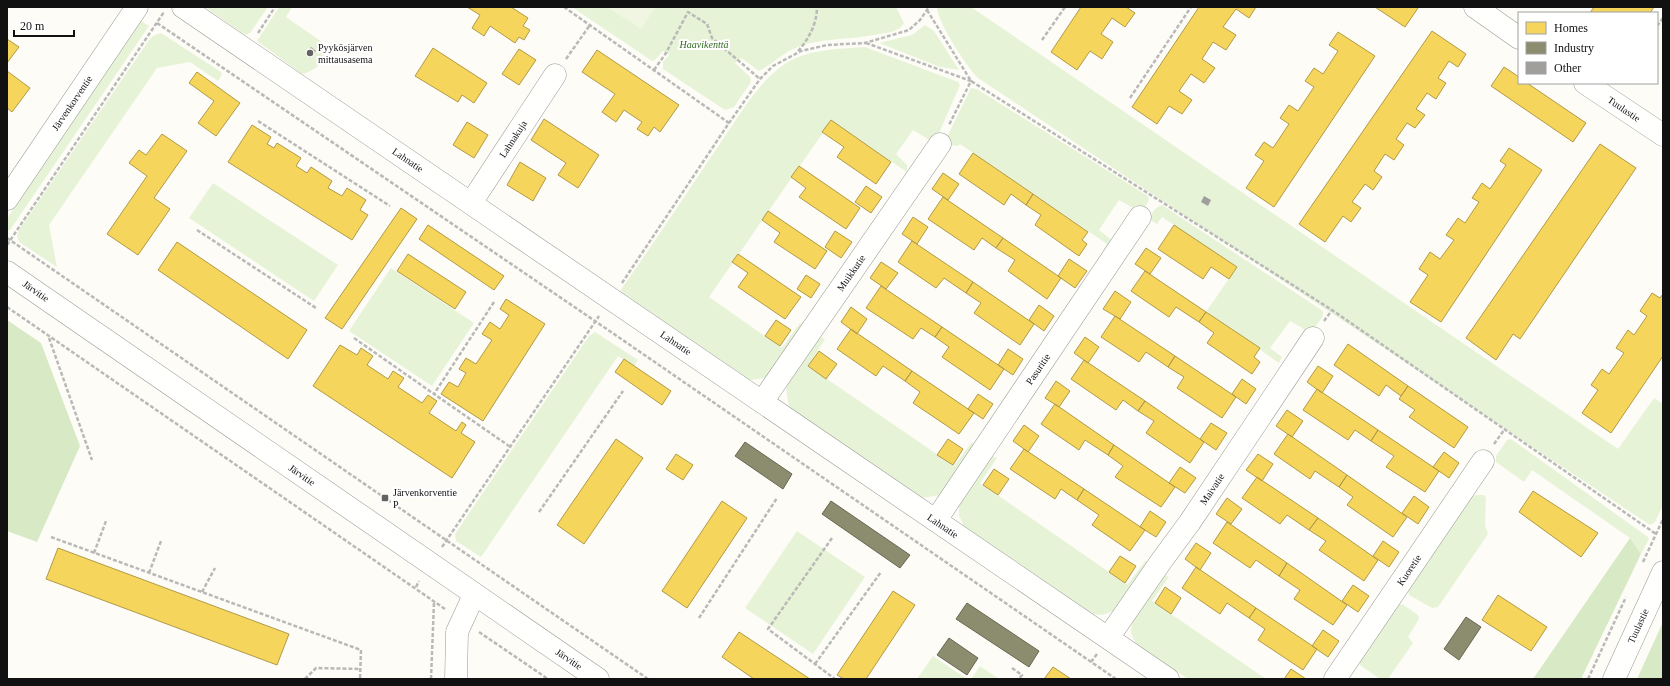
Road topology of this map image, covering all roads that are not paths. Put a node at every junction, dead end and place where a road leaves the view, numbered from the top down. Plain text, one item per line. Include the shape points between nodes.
1 (137, 7) edge
2 (183, 7) edge
3 (1474, 7) edge
4 (1518, 37) edge
5 (555, 75) road end
6 (1586, 84) edge
7 (1663, 135) edge
8 (940, 144) road end
9 (7, 199) edge
10 (471, 203) junction
11 (1140, 217) dead end
12 (7, 272) edge
13 (1313, 338) dead end
14 (762, 402) junction
15 (1483, 460) dead end
16 (936, 520) junction
17 (1663, 572) edge
18 (474, 595) junction
19 (1108, 638) junction
20 (456, 679) edge
21 (598, 679) edge
22 (1168, 679) edge
23 (1335, 679) edge
24 (1614, 679) edge

1 - 9 street, Järvenkorventie
2 - 10 street, Lahnatie
3 - 4 street
5 - 10 street, Lahnakuja
6 - 7 street, Tuulastie
8 - 14 street, Muikkutie
10 - 14 street, Lahnatie
11 - 16 street, Pasuritie
12 - 18 street, Järvitie
13 - 19 street, Maivatie via 1190,522
14 - 16 street, Lahnatie
15 - 23 street, Kuoretie
16 - 19 street, Lahnatie
17 - 24 street, Tuulastie
18 - 20 street via 457,632
18 - 21 street, Järvitie
19 - 22 street, Lahnatie

